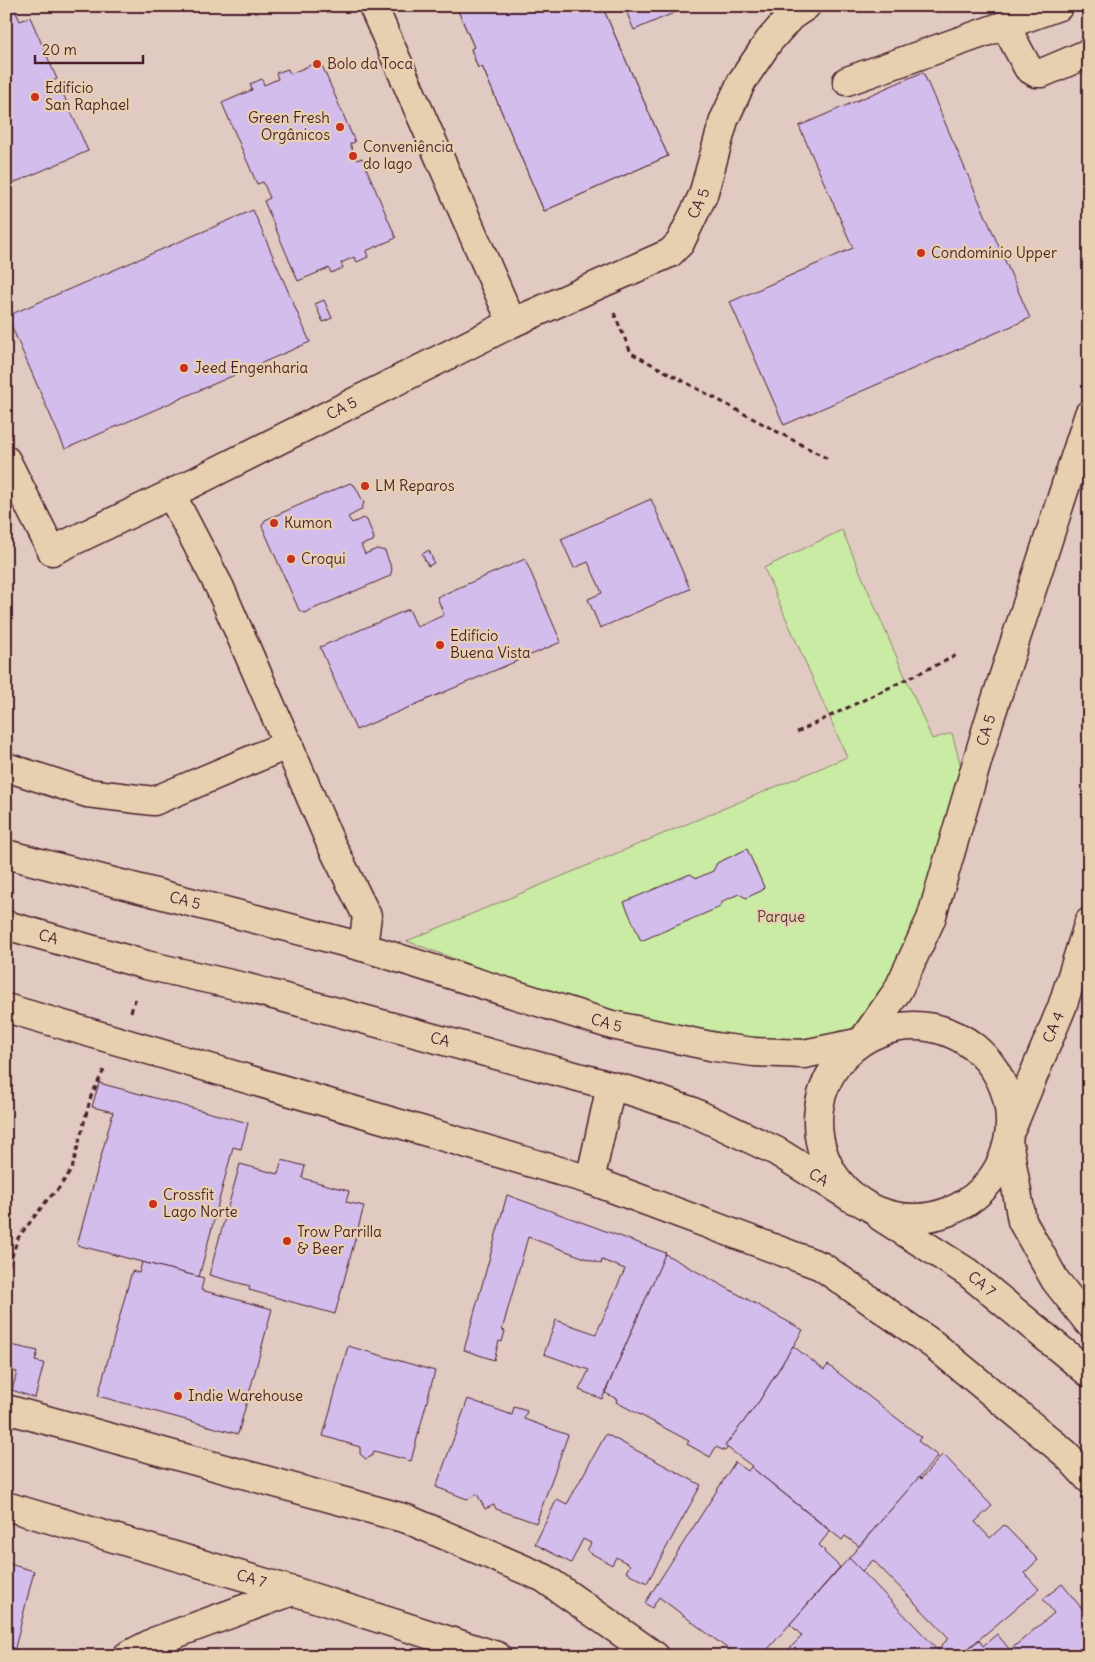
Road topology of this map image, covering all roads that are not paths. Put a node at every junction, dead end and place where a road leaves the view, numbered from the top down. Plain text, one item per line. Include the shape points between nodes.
1 (373, 6) edge
2 (806, 6) edge
3 (1059, 6) edge
4 (1005, 25) junction
5 (1089, 53) edge
6 (847, 81) dead end
7 (512, 323) junction
8 (1089, 414) edge
9 (6, 460) edge
10 (171, 494) junction
11 (289, 744) junction
12 (6, 767) edge
13 (6, 854) edge
14 (1089, 922) edge
15 (6, 926) edge
16 (363, 947) junction
17 (6, 1008) edge
18 (861, 1040) junction
19 (612, 1086) junction
20 (1009, 1138) junction
21 (590, 1180) junction
22 (860, 1203) junction
23 (1089, 1323) edge
24 (1089, 1373) edge
25 (6, 1409) edge
26 (1089, 1479) edge
27 (6, 1506) edge
28 (293, 1591) junction
29 (128, 1656) edge
30 (497, 1656) edge
31 (655, 1656) edge

1 - 7 street
2 - 7 street, CA 5 via 791,16 769,41 742,81 724,120 703,195 680,243 670,253
3 - 4 street
4 - 5 street via 1028,68 1036,73
4 - 6 street
7 - 10 street, CA 5
8 - 18 street, CA 5 via 989,721 931,919 898,990
9 - 10 street, CA 5 via 52,551
10 - 11 street via 220,588
11 - 12 street via 154,801 87,794
11 - 16 street via 331,844 367,916
13 - 16 street, CA 5
14 - 20 street, CA 4 via 1062,1007
15 - 19 street, CA
16 - 18 street, CA 5 via 612,1025 714,1047 804,1054
17 - 21 street
18 - 20 street via 901,1024 939,1027 972,1044 998,1072 1011,1108
18 - 22 street via 831,1069 816,1115 825,1162
19 - 21 street
19 - 22 street, CA via 691,1111 776,1150
20 - 22 street, CA 4 via 986,1188 946,1215 898,1219
20 - 23 street via 1022,1221 1055,1280
21 - 26 street via 821,1266 934,1345 1066,1454
22 - 24 street, CA 7 via 967,1272
25 - 31 street via 407,1519 544,1578
27 - 28 street, CA 7
28 - 29 street via 156,1641
28 - 30 street, CA 7

